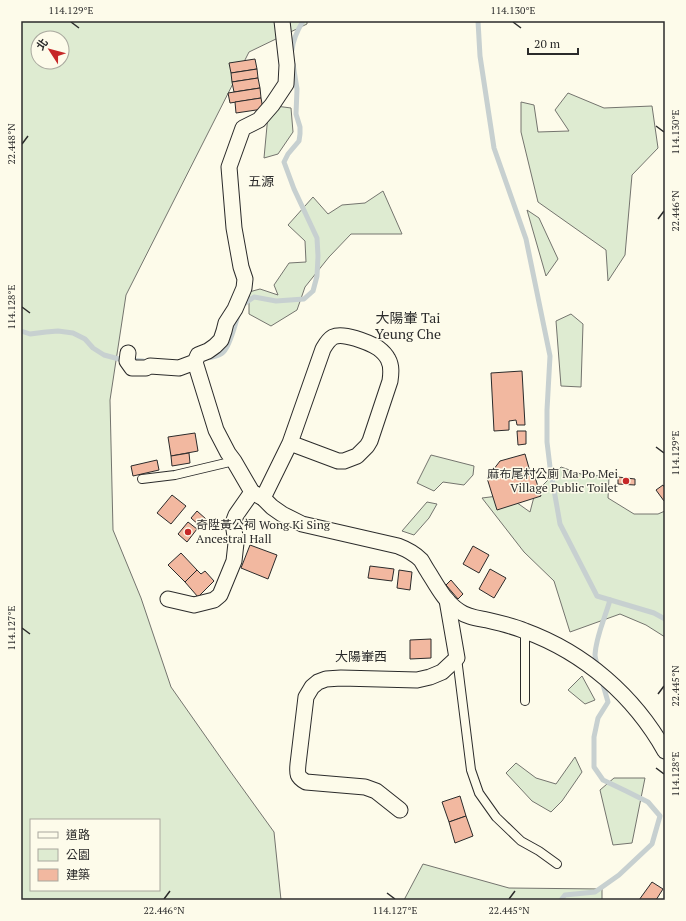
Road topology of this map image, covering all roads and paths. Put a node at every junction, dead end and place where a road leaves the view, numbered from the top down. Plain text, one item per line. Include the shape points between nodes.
1 (282, 21) edge
2 (128, 353) dead end
3 (195, 362) junction
4 (290, 443) junction
5 (234, 461) junction
6 (142, 478) dead end
7 (258, 495) junction
8 (168, 599) dead end
9 (446, 600) junction
10 (525, 631) junction
11 (457, 658) junction
12 (525, 701) dead end
13 (665, 751) edge
14 (400, 810) dead end
15 (557, 864) dead end

1 - 3 street via 288,65 286,84 259,120 243,128 229,167 234,228 245,279 244,288 221,340 208,351 198,354
2 - 3 street via 127,361 132,368 180,368
3 - 5 street via 216,430
4 - 4 street via 338,461 351,459 367,446 391,374 391,366 379,348 349,336 341,335 327,341
4 - 7 street
5 - 6 lane via 175,475
5 - 7 street
7 - 8 street via 236,515 233,523 236,543 234,561 220,595 214,600 194,605
7 - 9 street via 282,514 302,524 406,550 421,560
9 - 10 street via 467,616
9 - 11 street
10 - 12 lane
10 - 13 street via 573,654 605,677 632,703
11 - 14 street via 442,672 417,680 326,679 312,687 306,697 298,776 306,782 365,787 376,791
11 - 15 lane via 471,770 479,793 496,817 521,841

